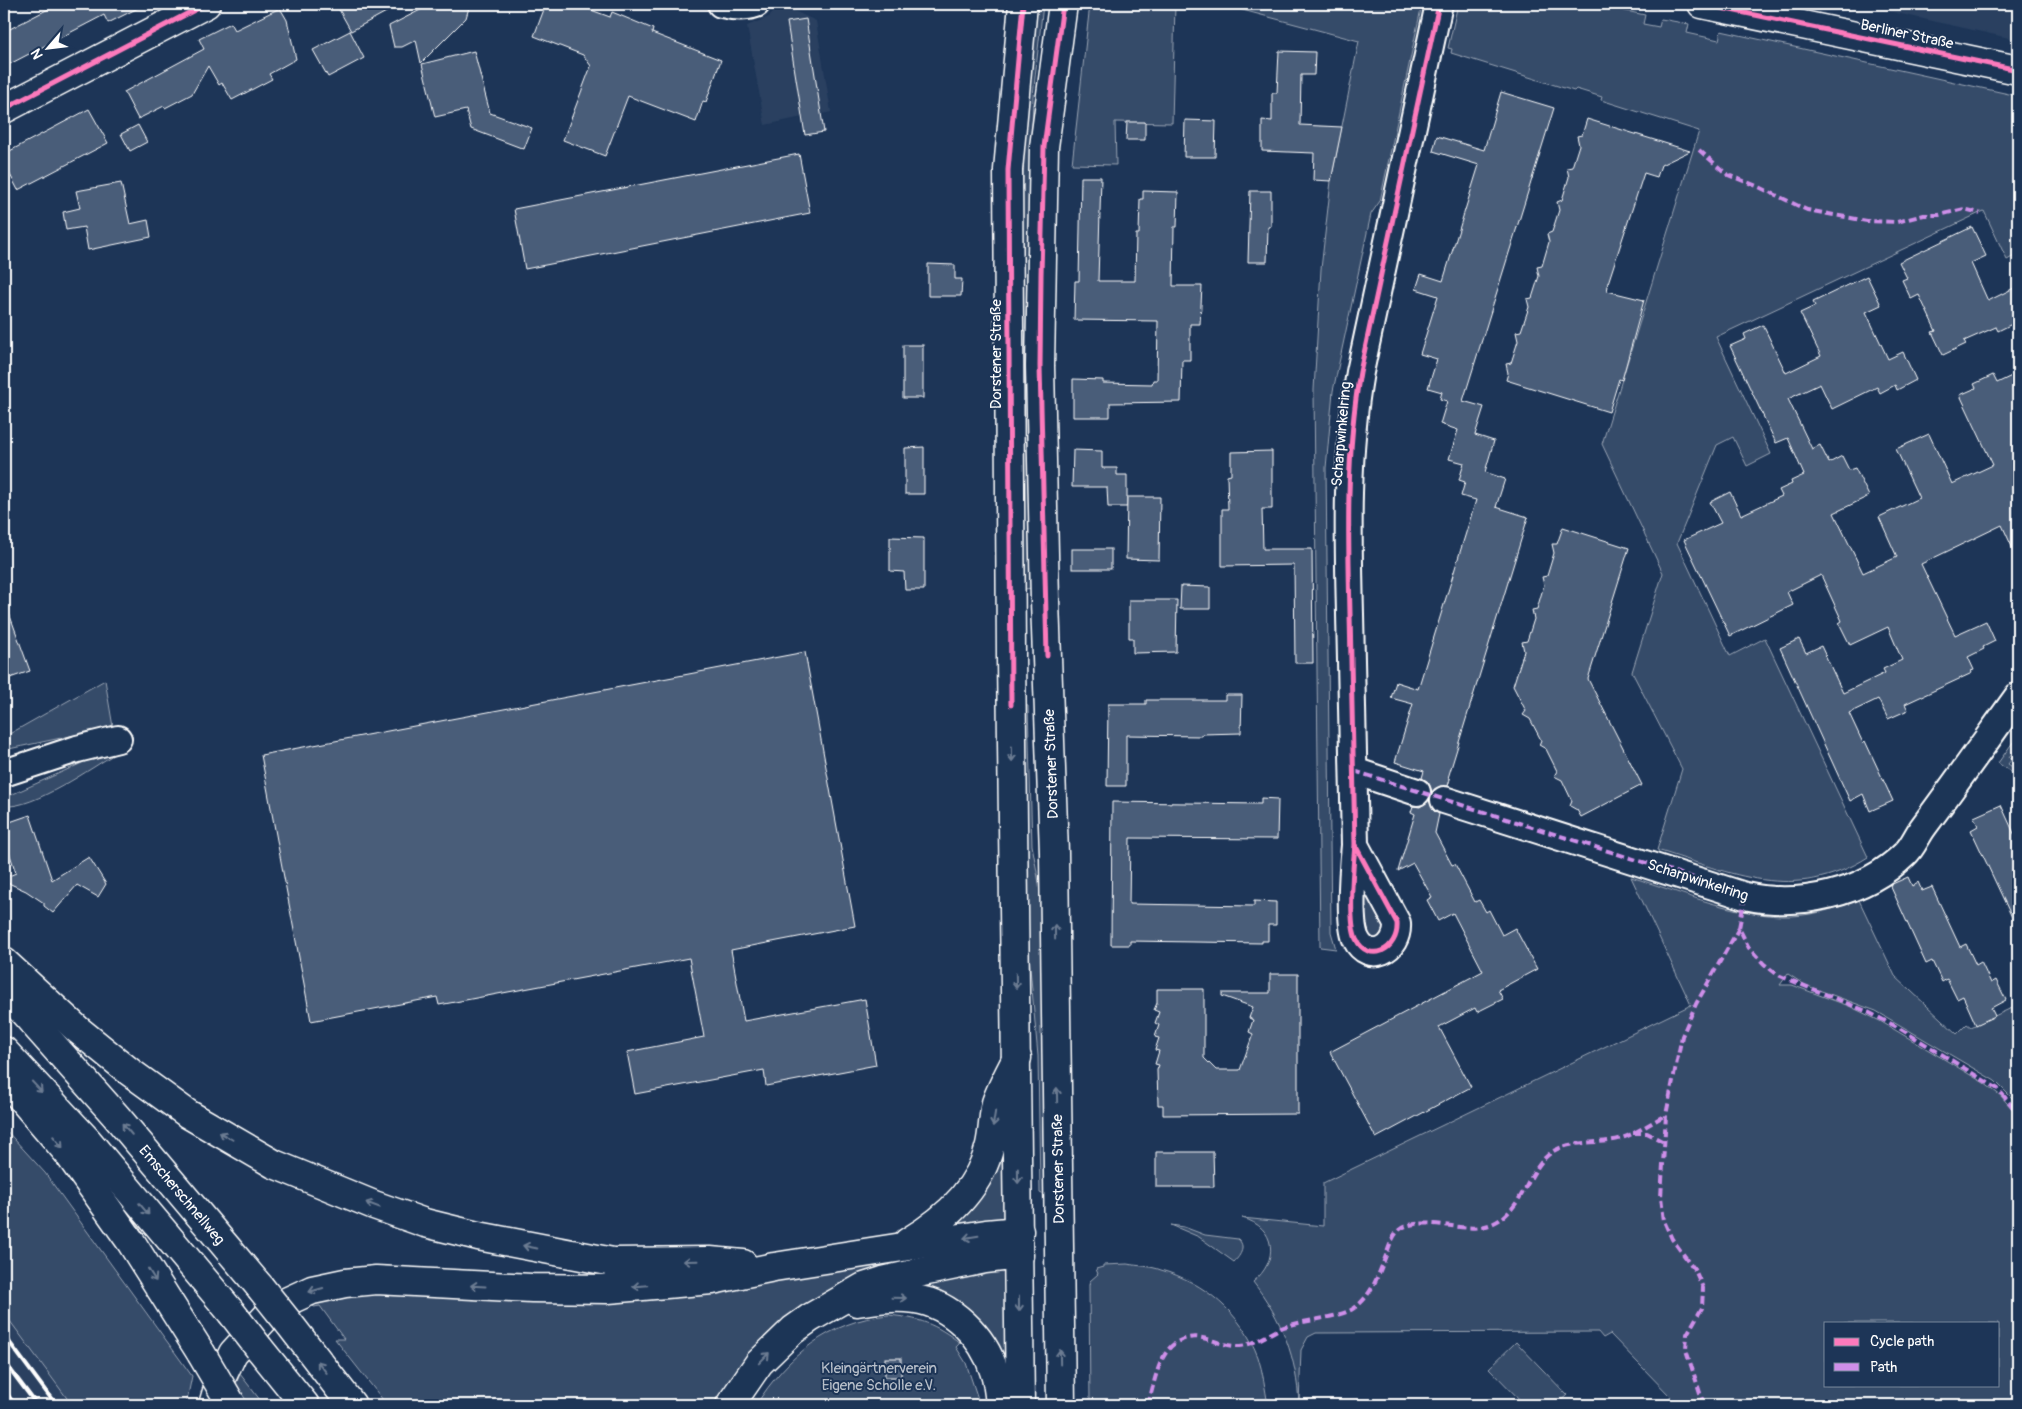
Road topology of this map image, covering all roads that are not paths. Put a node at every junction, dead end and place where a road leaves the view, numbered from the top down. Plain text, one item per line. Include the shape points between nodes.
1 (206, 4) edge
2 (721, 4) edge
3 (756, 4) edge
4 (1023, 4) edge
5 (1063, 4) edge
6 (1439, 4) edge
7 (1702, 4) edge
8 (2018, 70) edge
9 (4, 109) edge
10 (2018, 696) edge
11 (118, 739) dead end
12 (1354, 771) junction
13 (4, 773) edge
14 (1417, 792) dead end
15 (1444, 800) dead end
16 (1355, 845) dead end
17 (4, 962) edge
18 (4, 990) edge
19 (4, 1051) edge
20 (1017, 1058) junction
21 (4, 1078) edge
22 (1019, 1243) junction
23 (1059, 1243) junction
24 (898, 1248) junction
25 (774, 1266) junction
26 (833, 1306) junction
27 (732, 1402) edge
28 (225, 1404) edge
29 (305, 1405) edge
30 (352, 1405) edge
31 (1000, 1405) edge
32 (1020, 1405) edge
33 (1061, 1405) edge

1 - 9 main road
2 - 3 street via 734,7
4 -> 20 main road, Dorstener Straße via 1008,170 1010,648
23 -> 5 main road, Dorstener Straße via 1054,854 1040,366 1044,148
6 - 12 street, Scharpwinkelring via 1360,372 1351,431 1348,532
7 - 8 main road, Berliner Straße
10 - 15 street, Scharpwinkelring via 1906,853 1878,876 1825,895 1785,900 1745,896
11 - 13 street
12 - 14 street
12 - 16 street, Scharpwinkelring
25 -> 17 main road via 710,1261 613,1262 478,1236 425,1223 374,1205 274,1164 188,1114 77,1029
30 -> 18 main road, Emscherschnellweg, bridge via 260,1287 116,1116
19 -> 29 main road, bridge via 86,1140
20 -> 22 main road, Dorstener Straße
20 -> 24 main road via 997,1102 990,1146 977,1178 944,1218
21 -> 28 main road, bridge via 68,1154 131,1242 202,1353
22 - 23 main road
22 -> 24 main road via 986,1234
22 - 26 main road via 985,1259 883,1281
22 -> 32 main road, Dorstener Straße
33 -> 23 main road, Dorstener Straße
24 - 25 main road
25 -> 28 main road via 712,1280 608,1289 376,1280 312,1290 268,1315 233,1353 220,1381
27 -> 26 main road via 759,1363 793,1330
26 -> 31 main road via 902,1298 916,1299 945,1310 968,1328 986,1352 994,1370

